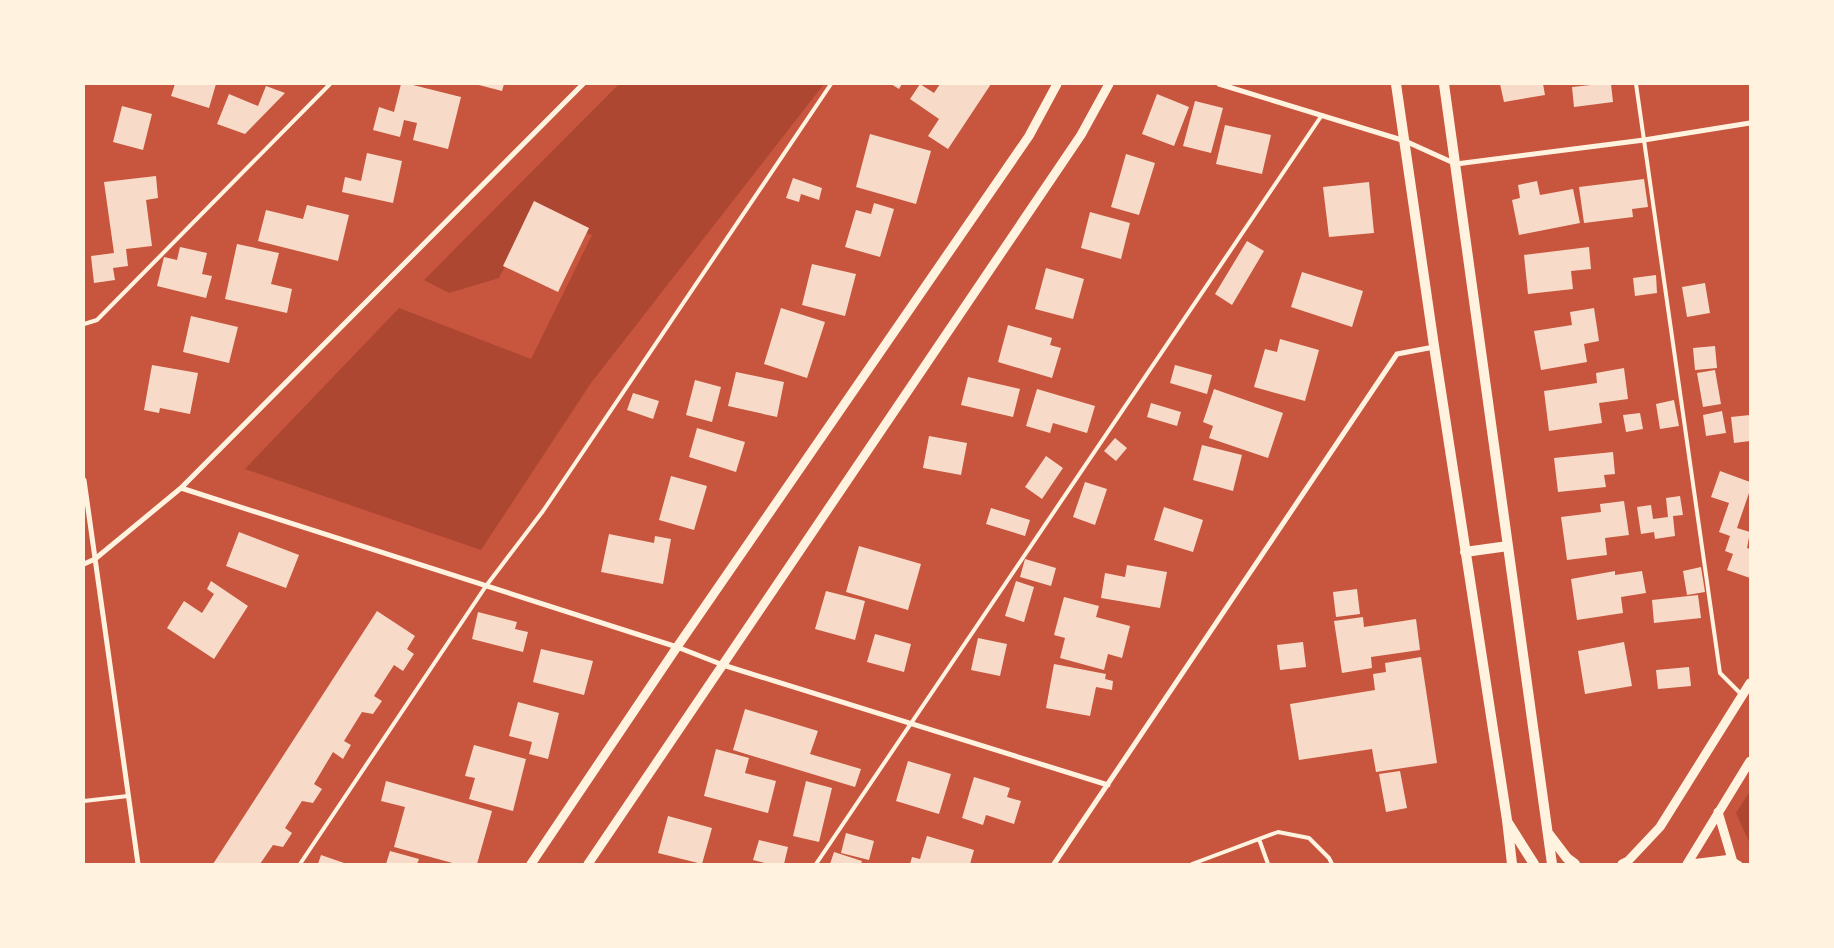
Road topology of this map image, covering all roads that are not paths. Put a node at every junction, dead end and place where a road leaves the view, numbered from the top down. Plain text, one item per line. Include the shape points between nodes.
1 (330, 84) edge
2 (583, 84) edge
3 (831, 84) edge
4 (1057, 84) edge
5 (1109, 84) edge
6 (1219, 84) edge
7 (1396, 84) edge
8 (1444, 84) edge
9 (1636, 84) edge
10 (1322, 115) junction
11 (1750, 123) edge
12 (1644, 140) junction
13 (1404, 141) junction
14 (1456, 164) junction
15 (84, 324) edge
16 (1434, 346) junction
17 (84, 480) edge
18 (181, 488) junction
19 (1508, 546) junction
20 (1466, 552) junction
21 (95, 559) junction
22 (84, 564) edge
23 (486, 586) junction
24 (677, 647) junction
25 (724, 665) junction
26 (1750, 683) edge
27 (1742, 696) junction
28 (911, 724) junction
29 (1750, 761) edge
30 (1108, 784) junction
31 (128, 796) junction
32 (84, 801) edge
33 (1718, 812) junction
34 (1507, 820) junction
35 (1548, 832) junction
36 (1259, 839) junction
37 (1211, 857) junction
38 (1730, 862) edge
39 (138, 864) edge
40 (300, 864) edge
41 (531, 864) edge
42 (588, 864) edge
43 (816, 864) edge
44 (1054, 864) edge
45 (1192, 864) edge
46 (1213, 864) edge
47 (1268, 864) edge
48 (1332, 864) edge
49 (1512, 864) edge
50 (1534, 864) edge
51 (1552, 864) edge
52 (1575, 864) edge
53 (1622, 864) edge
54 (1687, 864) edge
55 (1691, 864) edge
56 (1740, 864) edge

1 - 15 lane via 97,320
2 - 18 street
3 - 23 lane via 543,510
4 - 24 street via 1029,136
5 - 25 street via 1081,135
6 - 10 street
7 - 13 main road
8 - 14 main road
9 - 12 lane
10 - 13 street
10 - 28 lane
11 - 12 street
12 - 14 street
12 - 27 lane via 1720,673
13 - 14 street
13 - 16 main road
14 - 19 main road
16 - 20 main road
16 - 30 street via 1398,354
17 - 21 street
18 - 21 street
18 - 23 street
19 - 20 main road
19 - 35 main road
20 - 34 main road
21 - 22 street
21 - 31 street
23 - 24 street
23 - 40 lane
24 - 25 street
24 - 41 street
25 - 28 street
25 - 42 street
26 - 27 street
27 - 53 street via 1660,827
28 - 30 street
28 - 43 lane
29 - 33 street
30 - 44 street
31 - 32 lane
31 - 39 street
33 - 38 street
33 - 54 street
34 - 49 main road
34 - 50 main road
35 - 51 main road
35 - 52 main road
36 - 37 lane
36 - 47 lane
36 - 48 lane via 1278,832 1308,838
37 - 45 lane
37 - 46 lane
38 - 55 street
38 - 56 street

